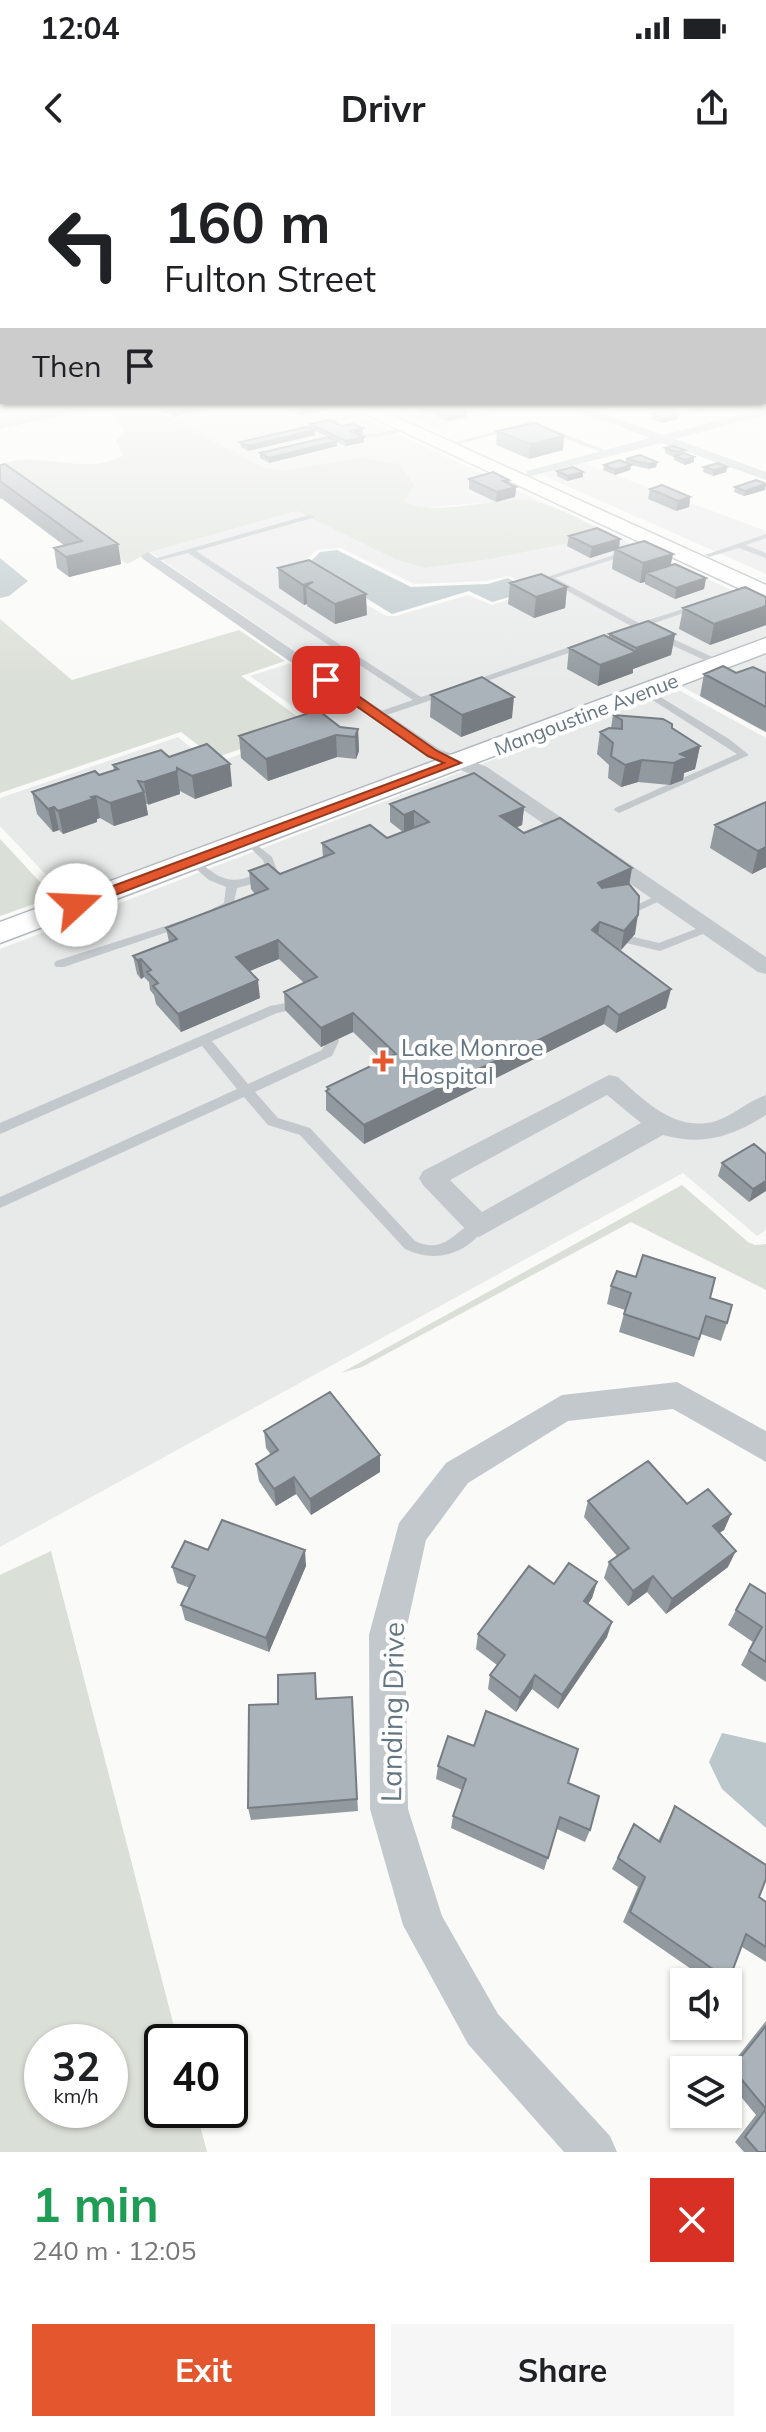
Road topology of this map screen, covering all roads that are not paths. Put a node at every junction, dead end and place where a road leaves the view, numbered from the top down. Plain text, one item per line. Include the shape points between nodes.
1 (558, 498) edge
2 (584, 498) edge
3 (312, 517) dead end
4 (766, 536) edge
5 (659, 544) junction
6 (739, 545) junction
7 (189, 550) junction
8 (709, 555) junction
9 (766, 556) edge
10 (151, 558) joint
11 (766, 580) edge
12 (766, 594) edge
13 (715, 600) edge
14 (638, 626) junction
15 (625, 631) edge
16 (598, 640) edge
17 (766, 645) edge
18 (718, 663) junction
19 (646, 692) junction
20 (420, 701) junction
21 (378, 715) junction
22 (455, 763) junction
23 (619, 810) dead end
24 (248, 841) junction
25 (193, 862) junction
26 (231, 887) junction
27 (662, 896) junction
28 (632, 910) edge
29 (709, 928) junction
30 (0, 933) edge
31 (630, 940) edge
32 (60, 964) dead end
33 (766, 967) edge
34 (297, 1005) edge
35 (203, 1039) junction
36 (333, 1041) edge
37 (247, 1088) junction
38 (766, 1104) edge
39 (659, 1125) junction
40 (0, 1129) edge
41 (0, 1203) edge
42 (479, 1226) junction
43 (766, 1448) edge
44 (594, 2152) edge

1 - 5 main road
2 - 8 main road
3 - 7 lane
4 - 6 lane
5 - 12 main road
5 - 14 lane via 548,578
6 - 8 lane
6 - 9 lane
7 - 10 lane
7 - 20 lane
8 - 11 main road
10 - 21 street
13 - 14 lane
14 - 15 lane
14 - 18 lane
16 - 20 lane
17 - 18 street, Mangoustine Avenue
18 - 19 street, Mangoustine Avenue
19 - 22 street, Mangoustine Avenue
19 - 23 lane via 744,755
20 - 21 lane
21 - 22 street
22 - 24 street, Mangoustine Avenue
22 - 27 street via 480,771
24 - 25 street, Mangoustine Avenue
24 - 26 lane via 272,870
25 - 26 lane via 214,881
25 - 30 street, Mangoustine Avenue
26 - 32 lane via 224,908
27 - 28 lane
27 - 29 street
29 - 31 lane via 660,947
29 - 33 street
34 - 35 lane via 279,1006
35 - 37 lane
35 - 40 lane
36 - 37 lane via 327,1053
37 - 41 lane
37 - 42 lane via 273,1122 305,1131 410,1245 437,1253
38 - 39 street via 717,1130 681,1133
39 - 42 street
39 - 42 street via 609,1083 432,1178
43 - 44 street, Landing Drive via 677,1395 562,1408 457,1473 411,1534 387,1635 389,1809 424,1925 483,2029

